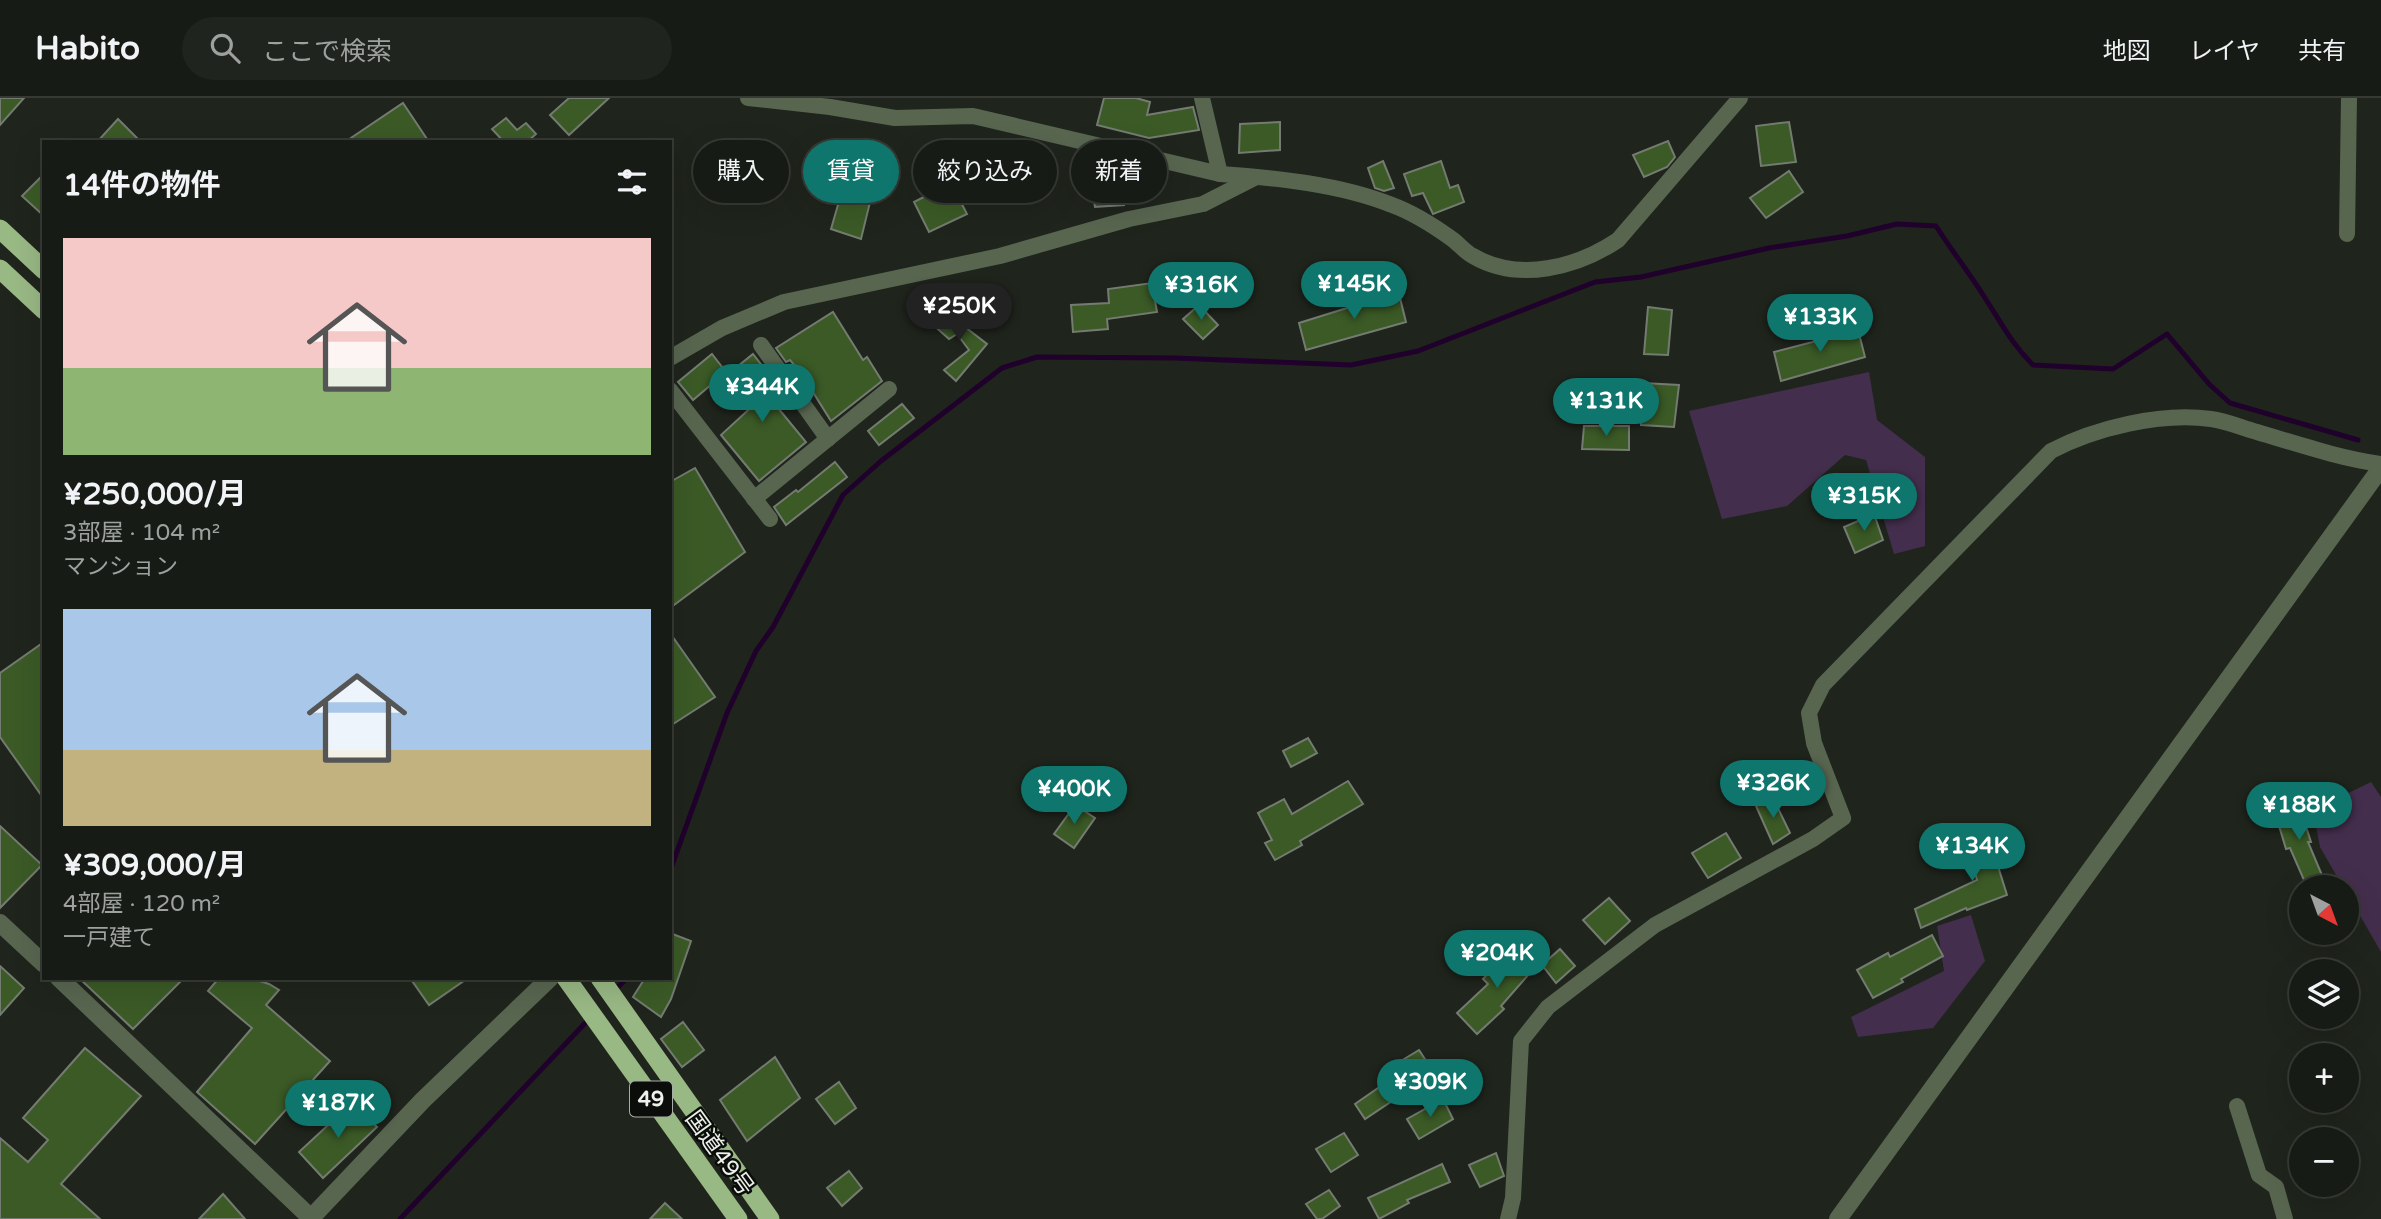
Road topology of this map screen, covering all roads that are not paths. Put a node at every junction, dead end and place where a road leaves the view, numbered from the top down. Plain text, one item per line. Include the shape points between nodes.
1 (748, 98) edge
2 (1202, 98) edge
3 (1740, 98) edge
4 (2349, 98) edge
5 (1220, 174) junction
6 (1260, 175) junction
7 (0, 229) edge
8 (2347, 234) dead end
9 (42, 268) edge
10 (0, 269) edge
11 (42, 308) edge
12 (761, 345) dead end
13 (672, 357) edge
14 (889, 389) dead end
15 (672, 393) edge
16 (828, 439) junction
17 (2381, 466) edge
18 (754, 499) junction
19 (770, 520) dead end
20 (2, 927) edge
21 (42, 962) edge
22 (61, 980) edge
23 (548, 980) edge
24 (567, 980) edge
25 (601, 980) edge
26 (2237, 1106) dead end
27 (310, 1219) edge
28 (738, 1219) edge
29 (770, 1219) edge
30 (1508, 1219) edge
31 (1838, 1219) edge
32 (2285, 1219) edge

1 - 5 street via 895,118 973,116
2 - 5 street
3 - 6 street via 1618,240 1596,255 1553,269 1496,265 1473,256 1426,222 1392,205
4 - 8 street
5 - 6 street
6 - 13 street via 1203,204 1129,219 1000,256 784,302 722,328
7 - 9 highway
10 - 11 highway
12 - 16 street
14 - 16 street
15 - 18 street
16 - 18 street
17 - 30 street via 2213,419 2125,425 2073,439 2051,451 1823,685 1809,713 1814,743 1843,818 1644,933 1548,1007 1521,1041
17 - 31 street
18 - 19 street
20 - 21 street
22 - 27 street
23 - 27 street via 423,1100
24 - 28 highway, 国道49号 / 49
25 - 29 highway, 国道49号 / 49
26 - 32 street via 2259,1175 2276,1187

